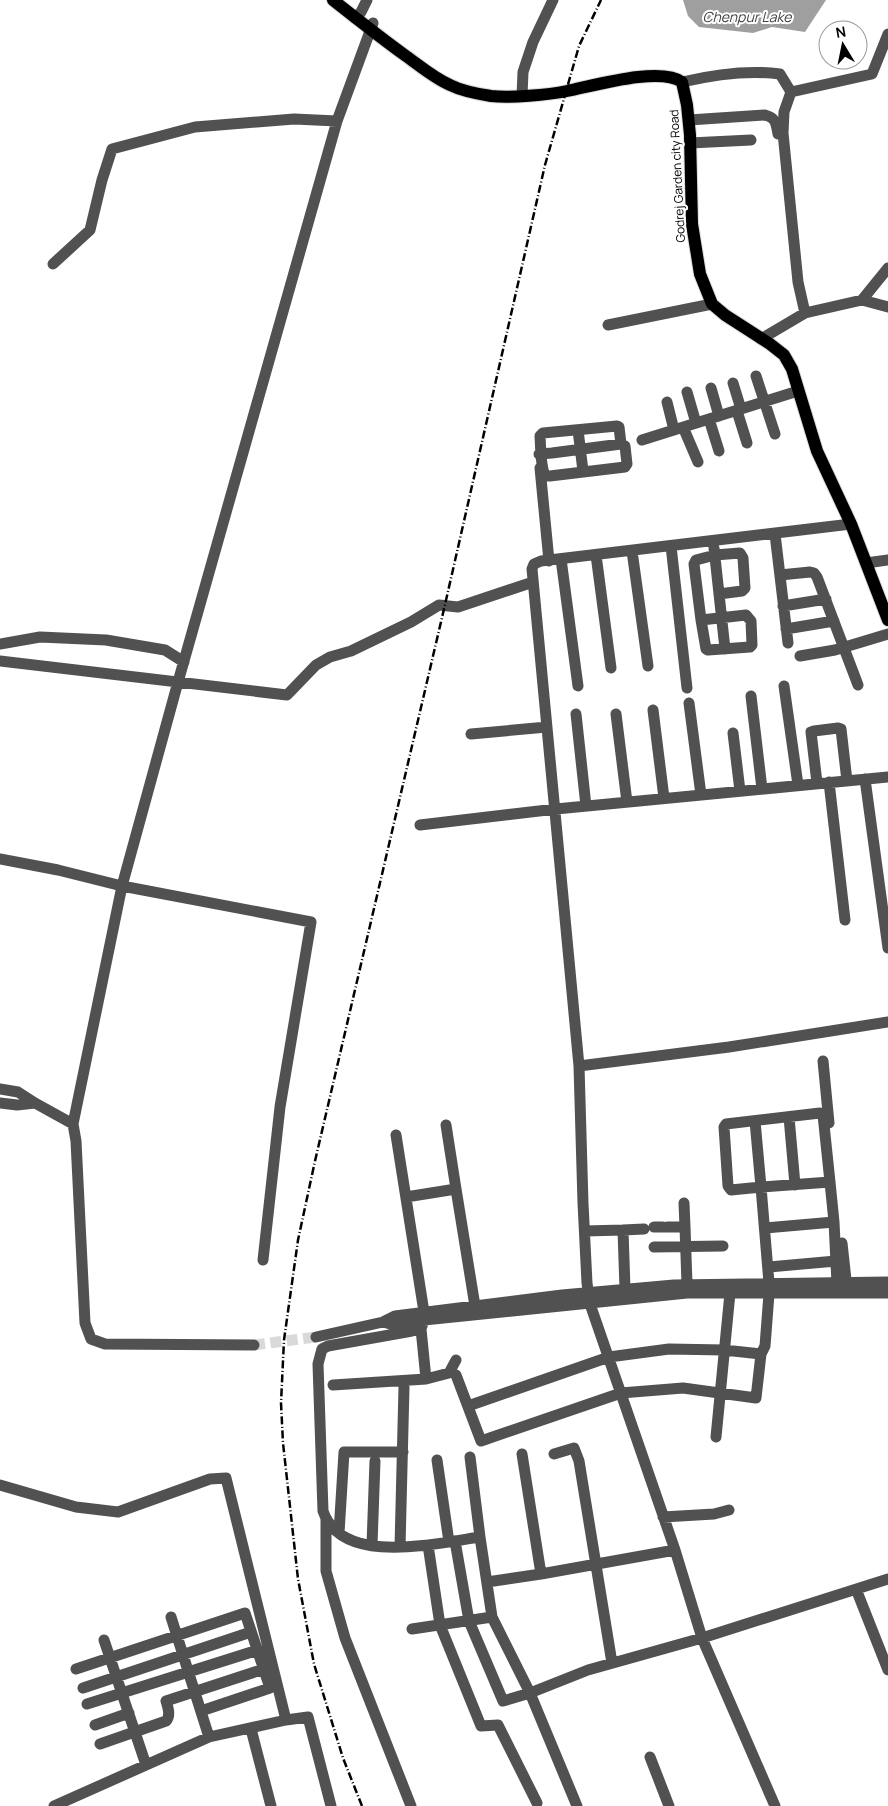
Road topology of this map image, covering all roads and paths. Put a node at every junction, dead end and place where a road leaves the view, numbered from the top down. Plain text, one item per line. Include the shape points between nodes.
1 (333, 0) edge
2 (347, 0) edge
3 (367, 0) edge
4 (552, 0) edge
5 (358, 15) junction
6 (372, 27) junction
7 (888, 34) edge
8 (682, 82) junction
9 (791, 92) junction
10 (522, 96) junction
11 (689, 120) junction
12 (338, 121) junction
13 (778, 134) dead end
14 (751, 140) dead end
15 (690, 143) junction
16 (53, 264) dead end
17 (888, 268) edge
18 (862, 300) junction
19 (712, 304) junction
20 (888, 307) edge
21 (805, 313) junction
22 (608, 325) dead end
23 (761, 338) junction
24 (756, 376) dead end
25 (733, 383) dead end
26 (711, 388) dead end
27 (798, 391) junction
28 (687, 392) dead end
29 (667, 402) dead end
30 (764, 402) junction
31 (739, 410) junction
32 (714, 418) junction
33 (696, 423) junction
34 (678, 429) junction
35 (578, 430) junction
36 (536, 434) dead end
37 (775, 434) dead end
38 (642, 440) dead end
39 (747, 442) dead end
40 (621, 444) junction
41 (580, 450) junction
42 (720, 450) dead end
43 (540, 454) junction
44 (698, 462) dead end
45 (583, 471) junction
46 (851, 524) junction
47 (775, 534) junction
48 (714, 541) junction
49 (671, 546) junction
50 (632, 551) junction
51 (596, 555) junction
52 (715, 555) junction
53 (555, 560) junction
54 (888, 560) edge
55 (866, 563) junction
56 (780, 575) junction
57 (533, 582) junction
58 (719, 594) junction
59 (826, 599) junction
60 (784, 606) junction
61 (722, 618) junction
62 (700, 620) junction
63 (834, 620) junction
64 (888, 620) edge
65 (786, 629) junction
66 (888, 634) edge
67 (788, 643) dead end
68 (0, 644) edge
69 (844, 647) junction
70 (725, 649) junction
71 (800, 656) dead end
72 (0, 661) edge
73 (184, 662) junction
74 (648, 666) dead end
75 (611, 668) dead end
76 (178, 682) junction
77 (858, 685) dead end
78 (578, 686) dead end
79 (784, 686) dead end
80 (687, 688) dead end
81 (751, 696) dead end
82 (689, 703) dead end
83 (653, 710) dead end
84 (576, 714) dead end
85 (616, 714) dead end
86 (547, 727) junction
87 (733, 733) dead end
88 (471, 734) dead end
89 (888, 777) edge
90 (865, 779) junction
91 (847, 781) junction
92 (829, 782) junction
93 (817, 783) junction
94 (798, 785) junction
95 (762, 789) junction
96 (740, 791) junction
97 (701, 795) junction
98 (664, 798) junction
99 (627, 802) junction
100 (586, 806) junction
101 (556, 809) junction
102 (420, 824) dead end
103 (0, 859) edge
104 (122, 886) junction
105 (845, 920) dead end
106 (888, 948) edge
107 (888, 1022) edge
108 (823, 1061) dead end
109 (579, 1066) junction
110 (0, 1089) edge
111 (0, 1103) edge
112 (35, 1104) junction
113 (789, 1117) junction
114 (754, 1121) junction
115 (73, 1124) junction
116 (446, 1124) dead end
117 (396, 1135) dead end
118 (830, 1182) junction
119 (795, 1185) junction
120 (761, 1187) junction
121 (456, 1189) junction
122 (406, 1196) junction
123 (684, 1204) dead end
124 (834, 1222) junction
125 (685, 1227) junction
126 (765, 1228) junction
127 (623, 1230) junction
128 (585, 1231) junction
129 (686, 1246) junction
130 (723, 1246) dead end
131 (654, 1247) dead end
132 (263, 1260) dead end
133 (836, 1261) junction
134 (769, 1267) junction
135 (888, 1282) edge
136 (687, 1284) junction
137 (844, 1286) junction
138 (769, 1288) junction
139 (625, 1289) junction
140 (888, 1292) edge
141 (730, 1293) junction
142 (589, 1298) junction
143 (475, 1306) junction
144 (423, 1320) junction
145 (316, 1337) tunnel mouth
146 (254, 1345) tunnel mouth
147 (724, 1350) junction
148 (761, 1354) junction
149 (609, 1357) junction
150 (456, 1360) dead end
151 (456, 1375) dead end
152 (426, 1379) junction
153 (333, 1385) dead end
154 (404, 1387) dead end
155 (621, 1393) junction
156 (720, 1393) junction
157 (468, 1406) junction
158 (716, 1437) dead end
159 (322, 1450) junction
160 (344, 1452) junction
161 (403, 1452) junction
162 (522, 1454) dead end
163 (554, 1454) dead end
164 (470, 1457) dead end
165 (437, 1460) dead end
166 (374, 1462) dead end
167 (0, 1486) edge
168 (729, 1510) dead end
169 (663, 1517) junction
170 (326, 1519) junction
171 (340, 1533) junction
172 (480, 1537) junction
173 (452, 1541) junction
174 (372, 1545) junction
175 (428, 1545) junction
176 (400, 1547) junction
177 (675, 1550) junction
178 (597, 1564) junction
179 (540, 1574) junction
180 (888, 1579) edge
181 (487, 1582) junction
182 (856, 1589) junction
183 (171, 1617) dead end
184 (492, 1617) junction
185 (469, 1621) junction
186 (440, 1625) junction
187 (412, 1629) dead end
188 (251, 1632) junction
189 (177, 1635) junction
190 (702, 1638) junction
191 (104, 1640) dead end
192 (258, 1650) junction
193 (183, 1654) junction
194 (110, 1658) junction
195 (612, 1663) junction
196 (76, 1669) dead end
197 (264, 1669) junction
198 (888, 1670) edge
199 (188, 1672) junction
200 (116, 1676) junction
201 (83, 1688) dead end
202 (122, 1692) junction
203 (195, 1692) junction
204 (530, 1693) junction
205 (86, 1704) dead end
206 (201, 1711) junction
207 (129, 1713) junction
208 (286, 1720) junction
209 (95, 1725) dead end
210 (252, 1729) junction
211 (136, 1732) junction
212 (209, 1737) junction
213 (100, 1744) dead end
214 (650, 1757) dead end
215 (146, 1765) junction
216 (537, 1803) dead end
217 (54, 1806) edge
218 (271, 1806) edge
219 (331, 1806) edge
220 (411, 1806) edge
221 (577, 1806) edge
222 (670, 1806) edge
223 (775, 1806) edge

1 - 5 main road
2 - 5 main road
3 - 5 street
4 - 10 street via 523,72
5 - 6 main road
6 - 10 main road via 456,83 498,95
6 - 12 street
7 - 9 street via 872,74
8 - 9 street via 706,76 768,72 780,74
8 - 10 main road via 664,76 645,76 565,92
8 - 11 main road, Godrej Garden city Road
9 - 21 street via 784,112 783,133 798,282
11 - 13 street via 765,115 774,118
11 - 15 main road, Godrej Garden city Road
12 - 16 street via 294,119 196,127 112,148 90,230
12 - 73 street
14 - 15 street
15 - 19 main road, Godrej Garden city Road via 692,224 700,274
17 - 18 street
18 - 20 street
18 - 21 street
19 - 22 street
19 - 23 main road
21 - 23 street
23 - 27 main road via 784,355
24 - 30 street
25 - 31 street
26 - 32 street
27 - 30 street
27 - 46 main road via 817,450
28 - 33 street
29 - 34 street
30 - 31 street
30 - 37 street
31 - 32 street
31 - 39 street
32 - 33 street
32 - 42 street
33 - 34 street
34 - 38 street
34 - 44 street
35 - 40 street via 617,426
35 - 41 street
35 - 43 street via 543,433 540,436
36 - 43 street
40 - 41 street
40 - 45 street via 624,444 627,454 628,464 625,467
41 - 43 street
41 - 45 street
43 - 45 street via 545,476
43 - 53 street
46 - 47 street
46 - 55 main road
47 - 48 street
47 - 56 street
48 - 49 street
48 - 52 street
49 - 50 street
49 - 80 street
50 - 51 street
50 - 74 street
51 - 53 street
51 - 75 street
52 - 58 street
52 - 58 street via 740,553 746,585 742,591
52 - 62 street via 699,558 694,564
53 - 57 street via 534,564
53 - 78 street
54 - 55 street
55 - 64 main road
56 - 59 street via 814,573
56 - 60 street
57 - 76 street via 458,607 440,605 411,622 316,665 287,695
57 - 86 street
58 - 61 street
59 - 60 street
59 - 63 street
60 - 65 street
61 - 62 street
61 - 70 street
61 - 70 street via 746,615 752,628 750,647
62 - 70 street via 706,649
63 - 65 street
63 - 69 street
65 - 67 street
66 - 69 street
68 - 73 street via 40,637 106,640 165,650
69 - 71 street
69 - 77 street
72 - 76 street
73 - 76 street
76 - 104 street
79 - 94 street
81 - 95 street
82 - 97 street
83 - 98 street
84 - 100 street
85 - 99 street
86 - 88 street
86 - 101 street
87 - 96 street
89 - 90 street
90 - 91 street
90 - 106 street
91 - 92 street
91 - 93 street via 841,729 838,728 811,732
92 - 93 street
92 - 105 street
93 - 94 street
94 - 95 street
95 - 96 street
96 - 97 street
97 - 98 street
98 - 99 street
99 - 100 street
100 - 101 street
101 - 102 street
101 - 109 street
103 - 104 street
104 - 115 street
104 - 132 street via 311,922 280,1107
107 - 109 street
108 - 137 street
109 - 128 street
110 - 112 street via 18,1092
111 - 112 street
112 - 115 street
113 - 114 street
113 - 118 street via 822,1114
113 - 119 street
114 - 120 street
114 - 120 street via 724,1126 728,1186 731,1190
115 - 146 street via 85,1323 91,1339 105,1344
116 - 121 street
117 - 122 street
118 - 119 street
118 - 124 street
119 - 120 street
120 - 126 street
121 - 122 street
121 - 143 street
122 - 144 street
123 - 125 street
124 - 126 street
124 - 133 street
125 - 127 street
125 - 129 street
126 - 134 street
127 - 128 street
127 - 139 street
128 - 142 street
129 - 130 street
129 - 131 street
129 - 136 street
133 - 134 street
133 - 137 street
134 - 138 street
135 - 137 street
136 - 138 street
136 - 139 street
137 - 138 street
137 - 140 street
138 - 141 street
138 - 148 street via 765,1346
139 - 142 street
141 - 142 street
141 - 147 street
142 - 143 street
142 - 144 street
142 - 149 street
143 - 144 street
144 - 145 street via 394,1325 383,1322
144 - 152 street
144 - 159 street via 322,1349 318,1364
147 - 148 street
147 - 149 street via 668,1349
147 - 156 street
148 - 156 street via 756,1398
149 - 155 street
149 - 157 street
150 - 152 street via 449,1373
151 - 157 street
152 - 153 street
154 - 161 street
155 - 156 street via 683,1388
155 - 157 street via 481,1441
155 - 169 street
156 - 158 street
159 - 160 street
159 - 170 street via 322,1502
160 - 161 street
160 - 171 street
161 - 176 street
162 - 179 street
163 - 178 street via 574,1448
164 - 172 street
165 - 173 street
166 - 174 street
167 - 208 street via 76,1507 118,1512 210,1479 226,1478
168 - 169 street
169 - 177 street
170 - 171 street
170 - 220 street via 326,1571 345,1638
171 - 174 street via 353,1543
172 - 173 street
172 - 181 street
173 - 175 street
173 - 185 street
174 - 176 street
175 - 176 street
175 - 186 street
177 - 178 street
177 - 190 street
178 - 179 street
178 - 195 street
179 - 181 street
180 - 182 street
181 - 184 street
182 - 190 street
182 - 198 street
183 - 189 street
184 - 185 street
184 - 204 street
185 - 186 street
185 - 204 street via 503,1701
186 - 187 street
186 - 216 street via 481,1726 498,1725
188 - 189 street via 244,1613
188 - 192 street
188 - 193 street
189 - 193 street
189 - 194 street
190 - 195 street
190 - 223 street
191 - 194 street
192 - 197 street
192 - 199 street
193 - 199 street
193 - 200 street
194 - 196 street
194 - 200 street
195 - 204 street
197 - 203 street
197 - 206 street via 270,1688
199 - 202 street
199 - 203 street
200 - 201 street
200 - 202 street
202 - 205 street
202 - 207 street
203 - 206 street
203 - 211 street via 166,1701 169,1718
204 - 221 street
206 - 212 street
207 - 209 street
207 - 211 street
208 - 210 street
208 - 219 street via 308,1718
210 - 212 street
210 - 218 street
211 - 213 street
211 - 215 street
212 - 215 street
214 - 222 street
215 - 217 street

